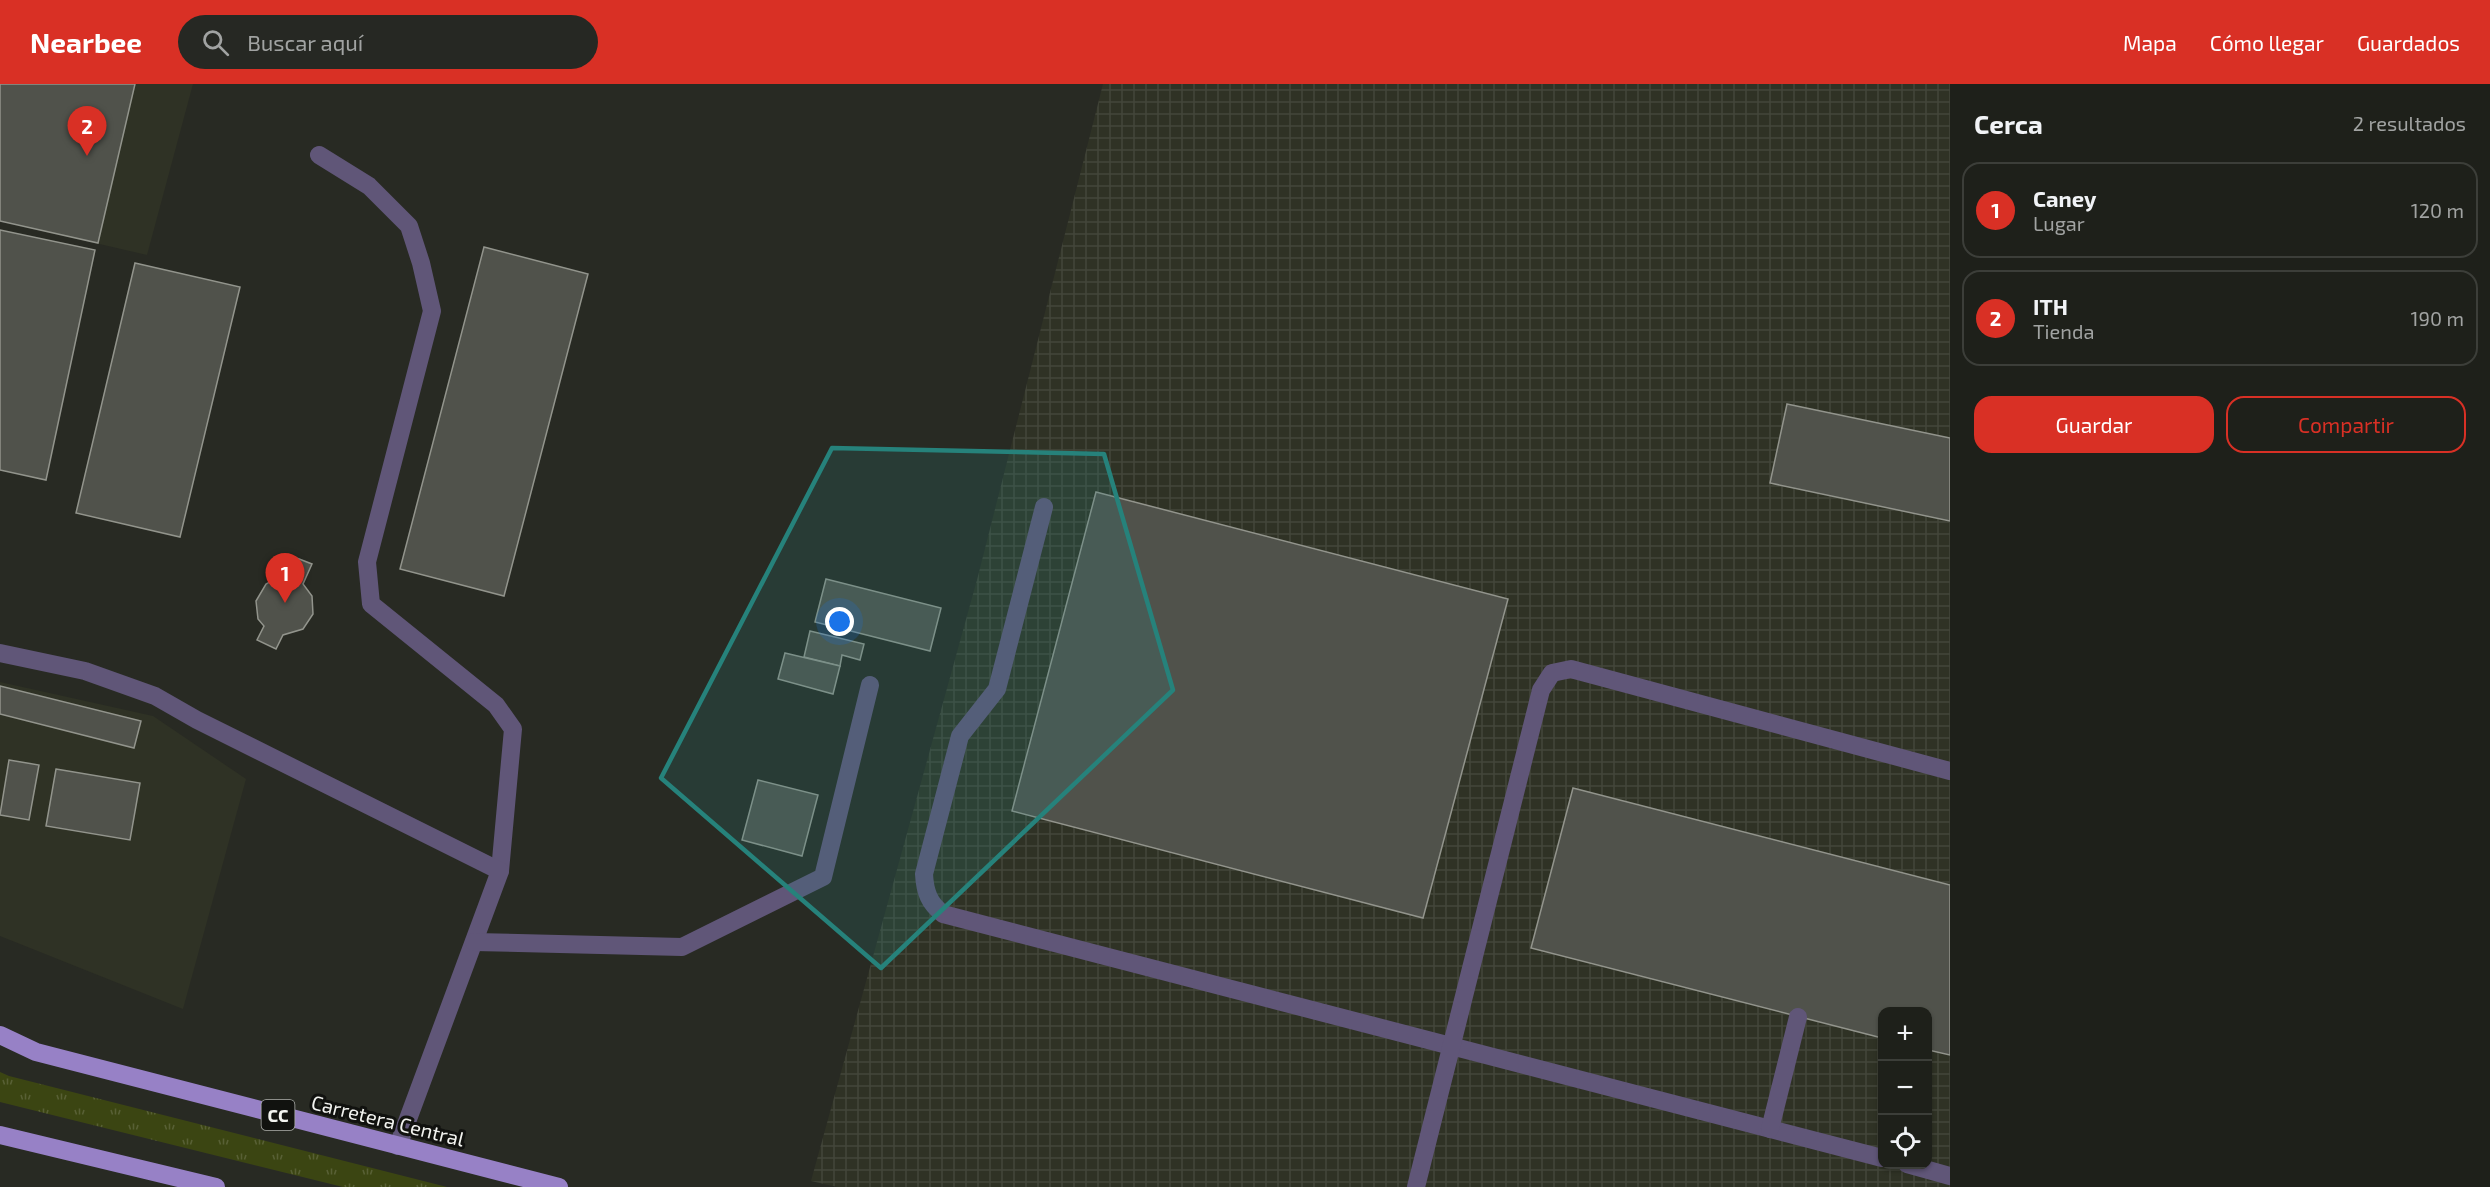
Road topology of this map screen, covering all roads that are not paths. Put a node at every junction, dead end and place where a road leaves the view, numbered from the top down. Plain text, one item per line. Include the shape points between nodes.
1 (319, 155) dead end
2 (1044, 507) dead end
3 (0, 653) edge
4 (870, 685) dead end
5 (1950, 771) edge
6 (500, 871) junction
7 (474, 942) junction
8 (1798, 1017) dead end
9 (0, 1035) edge
10 (1452, 1046) junction
11 (1770, 1129) junction
12 (0, 1135) edge
13 (398, 1146) junction
14 (1878, 1157) edge
15 (1925, 1169) edge
16 (1950, 1176) edge
17 (216, 1187) edge
18 (559, 1187) edge
19 (1416, 1187) edge

1 - 6 lane via 369,186 409,226 421,263 432,311 367,562 371,604 496,705 513,729
2 - 10 lane via 996,689 960,736 924,874 933,906 943,914
3 - 6 lane via 85,671 155,696
4 - 7 lane via 823,877 682,947
5 - 10 lane via 1571,669 1551,673 1541,690
6 - 7 lane
7 - 13 lane
8 - 11 lane
9 - 13 main road, Carretera Central / CC via 36,1053
10 - 11 lane
10 - 19 lane
11 - 14 lane
12 - 17 main road
13 - 18 main road, Carretera Central / CC
15 - 16 lane

